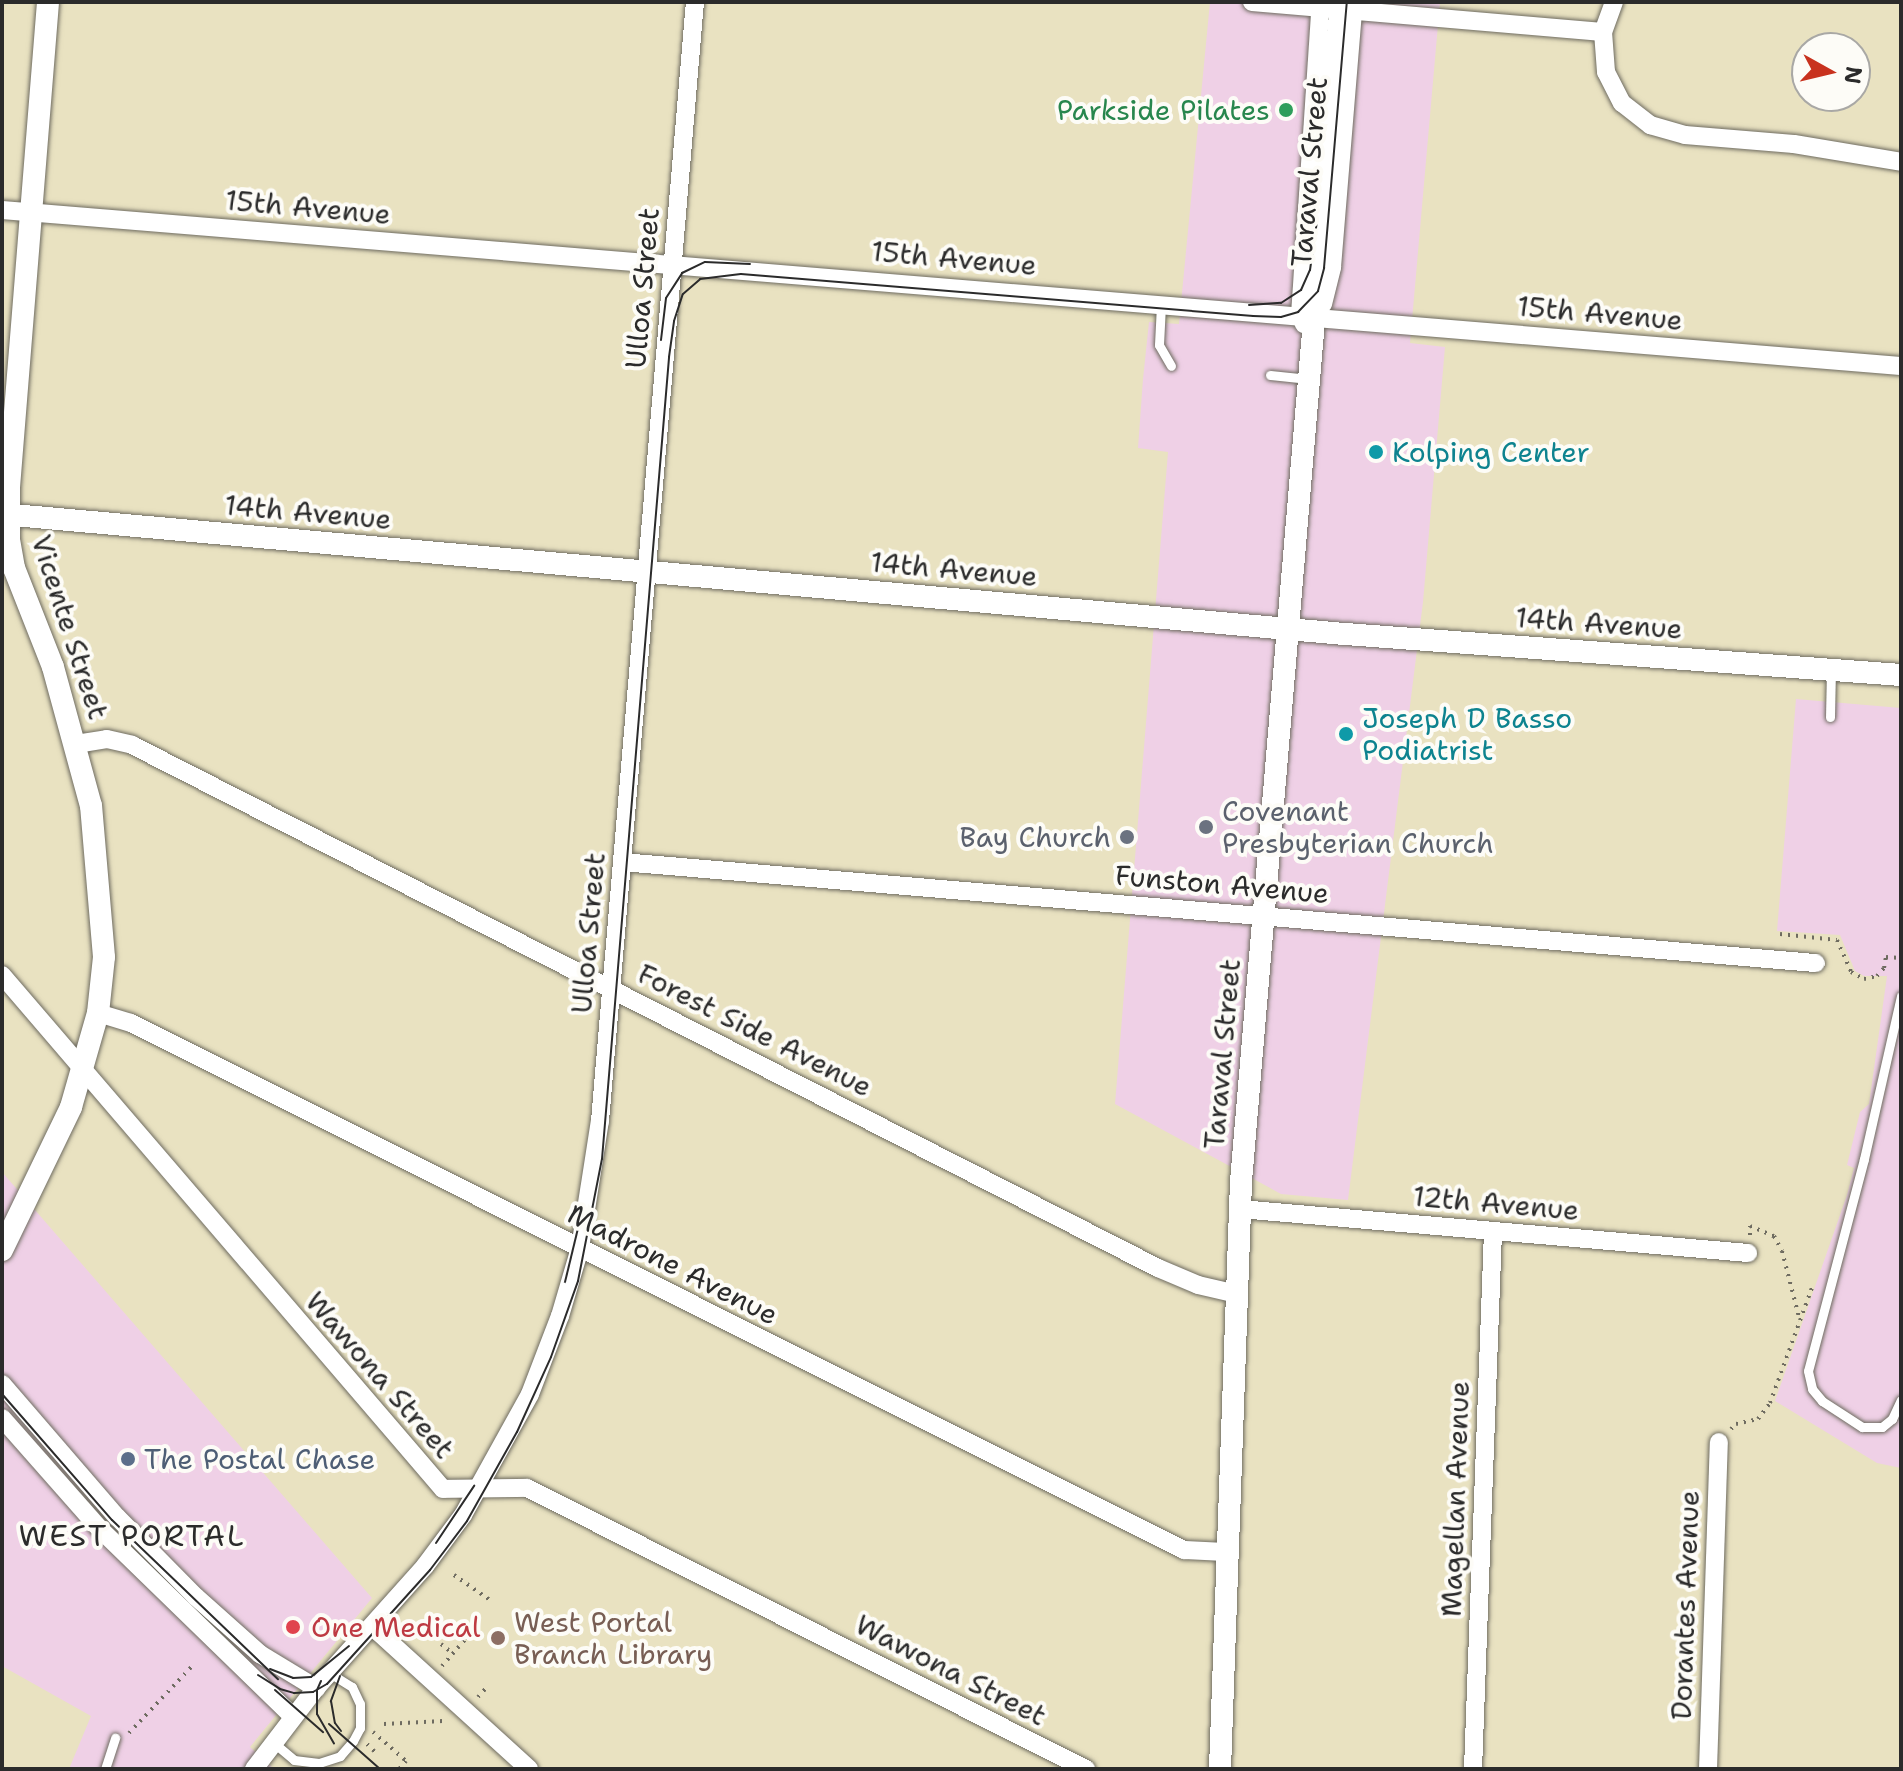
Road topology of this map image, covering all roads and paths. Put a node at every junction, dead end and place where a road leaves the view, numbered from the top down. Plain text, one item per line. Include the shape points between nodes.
1 (48, 2) edge
2 (695, 2) edge
3 (1252, 2) edge
4 (1614, 2) edge
5 (1339, 6) edge
6 (1603, 32) junction
7 (1901, 162) edge
8 (2, 210) edge
9 (31, 212) junction
10 (672, 264) junction
11 (1162, 304) junction
12 (1311, 316) junction
13 (1171, 366) dead end
14 (1901, 366) edge
15 (1270, 375) dead end
16 (1309, 379) junction
17 (5, 514) edge
18 (646, 572) junction
19 (1288, 629) junction
20 (1831, 670) junction
21 (1901, 675) edge
22 (1830, 717) dead end
23 (76, 744) junction
24 (622, 862) junction
25 (1264, 916) junction
26 (1780, 934) dead end
27 (1901, 958) edge
28 (1816, 963) dead end
29 (2, 975) edge
30 (611, 988) junction
31 (1901, 996) edge
32 (98, 1013) junction
33 (83, 1071) junction
34 (1240, 1209) junction
35 (1750, 1226) dead end
36 (1493, 1231) junction
37 (580, 1248) junction
38 (2, 1250) edge
39 (1748, 1253) dead end
40 (1815, 1280) dead end
41 (1237, 1294) junction
42 (1801, 1323) junction
43 (2, 1384) edge
44 (1901, 1400) edge
45 (2, 1418) edge
46 (1736, 1424) dead end
47 (1719, 1442) dead end
48 (480, 1487) junction
49 (1226, 1552) junction
50 (454, 1575) dead end
51 (490, 1600) dead end
52 (373, 1627) junction
53 (429, 1633) dead end
54 (413, 1635) dead end
55 (469, 1639) dead end
56 (441, 1644) dead end
57 (452, 1653) junction
58 (193, 1665) dead end
59 (440, 1667) dead end
60 (330, 1673) junction
61 (487, 1687) dead end
62 (316, 1688) junction
63 (476, 1699) dead end
64 (293, 1717) junction
65 (443, 1721) dead end
66 (384, 1724) dead end
67 (372, 1731) dead end
68 (128, 1735) dead end
69 (115, 1738) dead end
70 (274, 1743) junction
71 (367, 1744) dead end
72 (376, 1753) dead end
73 (105, 1769) edge
74 (254, 1769) edge
75 (399, 1769) edge
76 (529, 1769) edge
77 (1086, 1769) edge
78 (1220, 1769) edge
79 (1473, 1769) edge
80 (1708, 1769) edge

1 - 9 street, Vicente Street
2 - 10 street, Ulloa Street
3 - 5 street
4 - 6 street
5 - 6 street
5 - 12 street, Taraval Street
6 - 7 street via 1613,89 1635,116 1650,125 1685,135 1794,144
8 - 9 street, 15th Avenue
9 - 10 street, 15th Avenue
9 - 17 street, Vicente Street
10 - 11 street, 15th Avenue
10 - 18 street, Ulloa Street
11 - 12 street, 15th Avenue
11 - 13 lane via 1159,345
12 - 14 street, 15th Avenue
12 - 16 street, Taraval Street
15 - 16 lane
16 - 19 street, Taraval Street
17 - 18 street, 14th Avenue
17 - 23 street, Vicente Street via 14,568
18 - 19 street, 14th Avenue
18 - 24 street, Ulloa Street
19 - 20 street, 14th Avenue
19 - 25 street, Taraval Street
20 - 21 street, 14th Avenue
20 - 22 lane
23 - 30 street, Forest Side Avenue via 107,739 132,745
23 - 32 street, Vicente Street via 91,806 102,898 104,957
24 - 25 street, Funston Avenue
24 - 30 street, Ulloa Street
25 - 28 street, Funston Avenue
25 - 34 street, Taraval Street
26 - 27 path via 1837,940 1851,972 1864,979 1877,976 1886,957
29 - 33 street, Wawona Street
30 - 37 street, Ulloa Street via 596,1158
30 - 41 street, Forest Side Avenue via 1158,1268
31 - 44 lane via 1808,1371 1822,1401 1862,1427 1882,1427
32 - 33 street, Vicente Street
32 - 37 street, Madrone Avenue via 131,1023
33 - 38 street, Vicente Street via 41,1174
33 - 48 street, Wawona Street via 431,1478 443,1489
34 - 36 street, 12th Avenue
34 - 41 street, Taraval Street
35 - 42 path via 1774,1236 1782,1251
36 - 39 street, 12th Avenue
36 - 79 street, Magellan Avenue
37 - 48 street, Ulloa Street via 530,1394
37 - 49 street, Madrone Avenue via 1184,1550
40 - 42 path
41 - 49 street, Taraval Street
42 - 46 path via 1770,1403 1758,1419
43 - 62 street via 175,1577 260,1654
45 - 64 street via 100,1529
47 - 80 street, Dorantes Avenue
48 - 52 street, Ulloa Street via 446,1539
48 - 77 street, Wawona Street via 527,1488
49 - 78 street, Taraval Street
50 - 51 path
52 - 60 street, Ulloa Street
52 - 76 street
53 - 54 path
55 - 57 path
56 - 57 path
57 - 59 path
58 - 68 path
60 - 62 street, Ulloa Street
60 - 70 lane via 352,1687 360,1704 360,1728 353,1741 340,1756 319,1763 294,1760
61 - 63 path
62 - 64 street, Ulloa Street
64 - 70 street, Ulloa Street
65 - 66 path
67 - 75 path via 406,1761
69 - 73 lane
70 - 74 street, Ulloa Street
71 - 72 path

